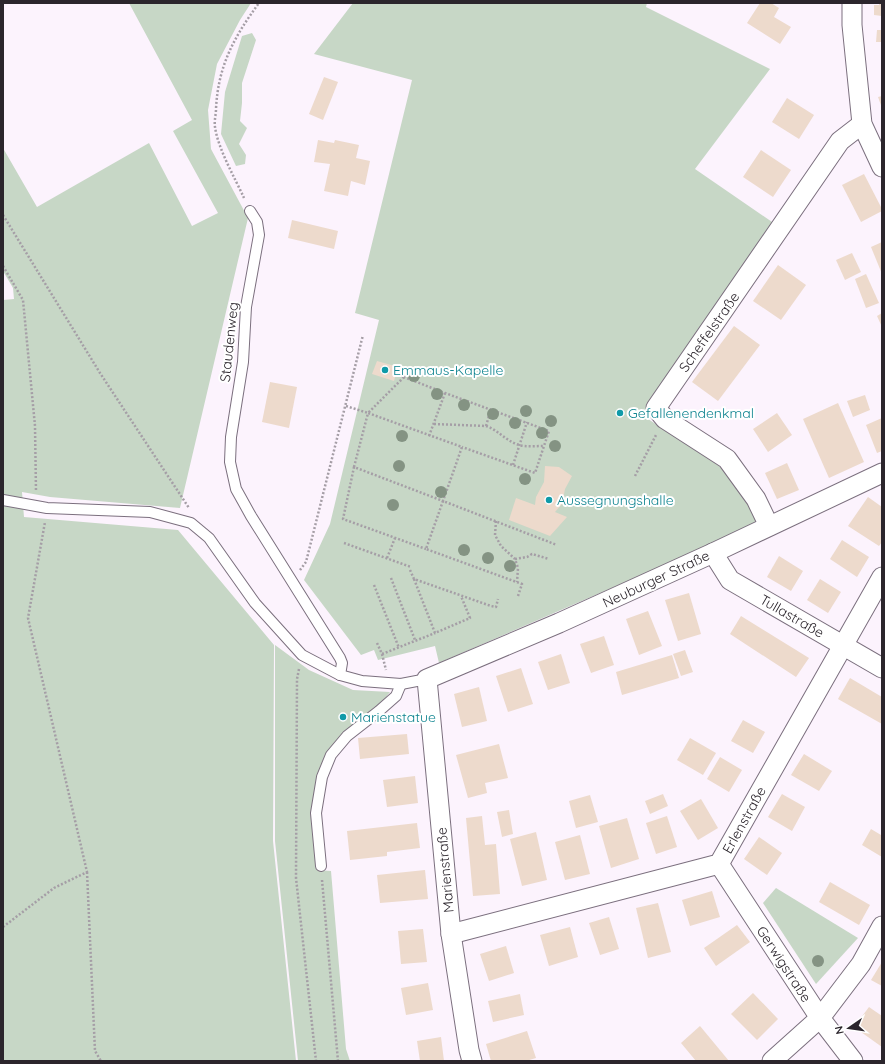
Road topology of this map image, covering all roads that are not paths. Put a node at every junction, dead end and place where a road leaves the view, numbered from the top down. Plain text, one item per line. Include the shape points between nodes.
1 (852, 3) edge
2 (862, 124) junction
3 (882, 167) edge
4 (250, 211) road end
5 (882, 473) edge
6 (3, 500) edge
7 (769, 526) junction
8 (713, 553) junction
9 (882, 577) edge
10 (842, 645) junction
11 (882, 668) edge
12 (340, 675) junction
13 (427, 679) junction
14 (401, 684) junction
15 (719, 864) junction
16 (321, 866) road end
17 (882, 926) edge
18 (451, 934) junction
19 (820, 1018) junction
20 (472, 1061) edge
21 (772, 1061) edge
22 (853, 1061) edge

1 - 2 street
2 - 3 street
2 - 7 street, Scheffelstraße via 840,141 656,408 665,419 727,459 756,499
4 - 12 lane, Staudenweg via 257,222 259,235 246,307 243,362 231,437 230,462 236,489 251,516 340,658
5 - 7 street, Neuburger Straße
6 - 12 lane via 47,508 150,512 191,523 209,538 255,603 302,655
7 - 8 street, Neuburger Straße
8 - 10 street, Tullastraße via 730,580
8 - 13 street, Neuburger Straße
9 - 10 street, Erlenstraße
10 - 11 street, Tullastraße
10 - 15 street, Erlenstraße
12 - 14 lane via 362,681
13 - 14 lane
13 - 18 street, Marienstraße
14 - 16 lane via 396,696 347,736 331,755 322,777 316,813
15 - 18 street, Erlenstraße
15 - 19 street, Gerwigstraße
17 - 19 street via 861,964
18 - 20 street, Marienstraße
19 - 21 street
19 - 22 street, Gerwigstraße

